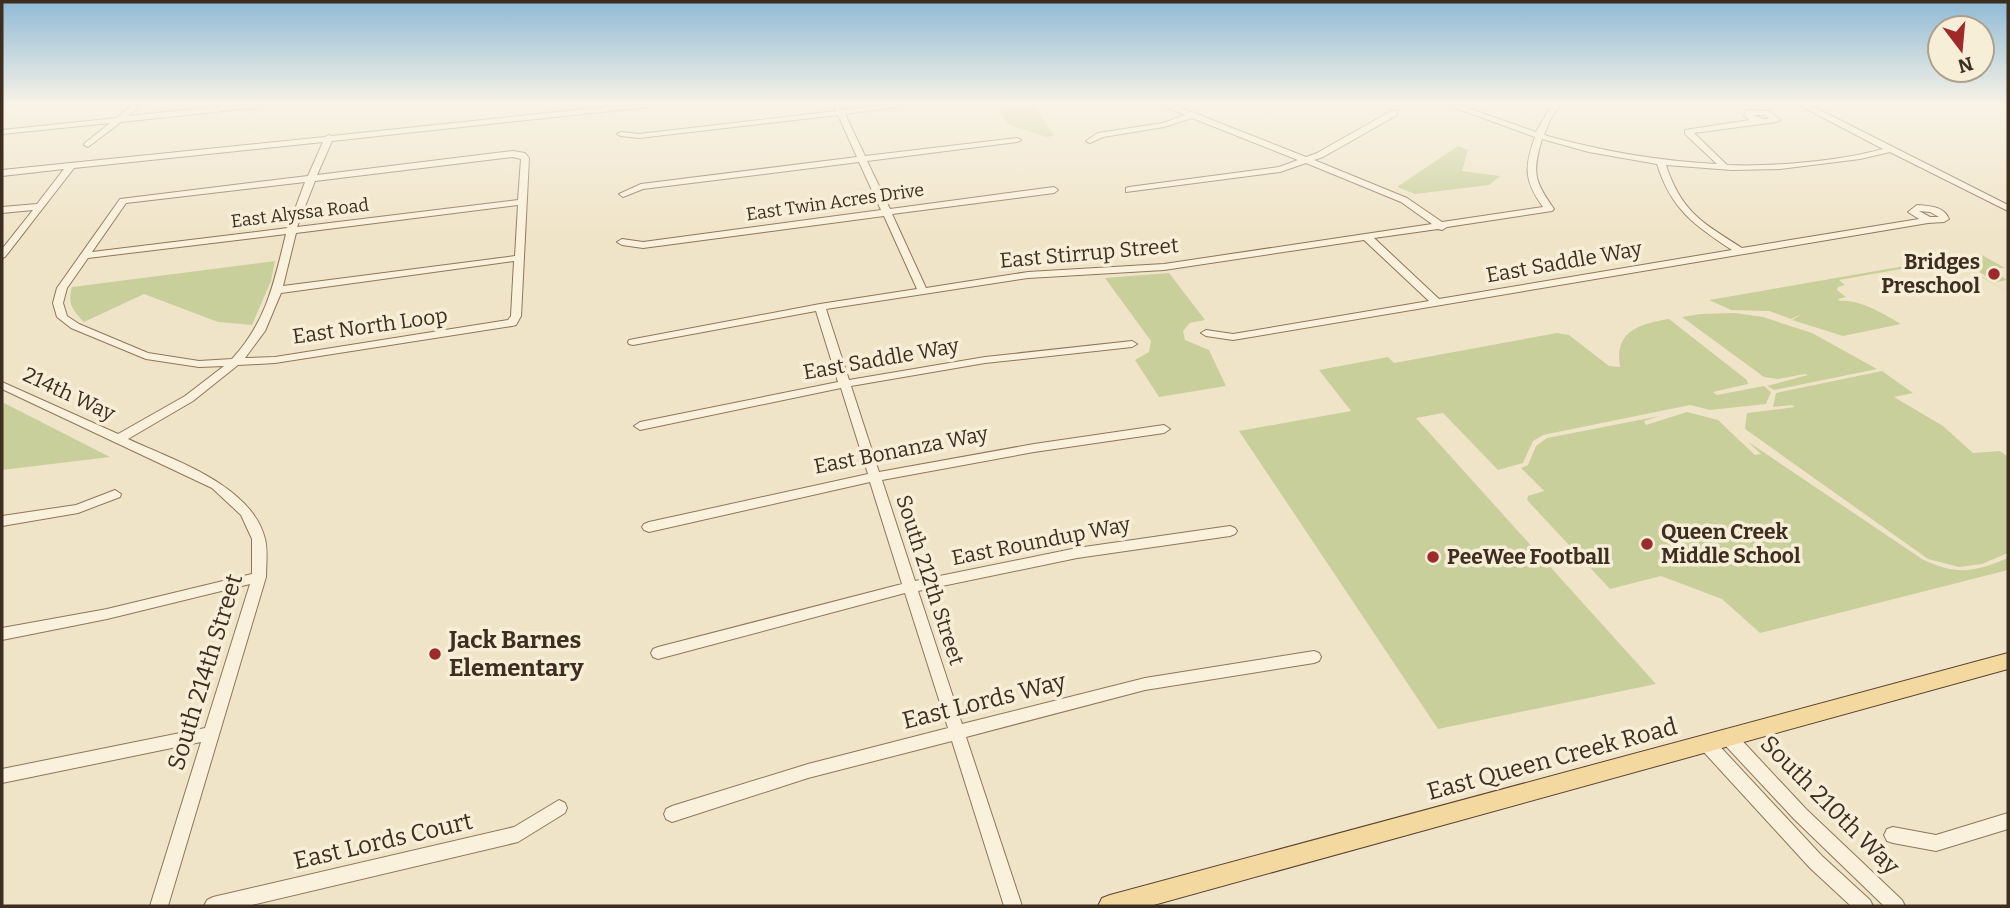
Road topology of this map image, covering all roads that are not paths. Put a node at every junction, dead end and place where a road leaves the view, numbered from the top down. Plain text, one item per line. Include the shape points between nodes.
1 (234, 147) edge
2 (325, 147) edge
3 (857, 147) edge
4 (957, 147) edge
5 (1272, 147) edge
6 (1332, 147) edge
7 (1537, 147) edge
8 (1576, 147) edge
9 (1704, 147) edge
10 (1888, 147) edge
11 (1891, 149) junction
12 (862, 159) junction
13 (1307, 161) junction
14 (1661, 163) junction
15 (72, 165) junction
16 (1724, 167) junction
17 (2, 173) edge
18 (313, 178) junction
19 (1054, 190) dead end
20 (1129, 190) dead end
21 (623, 194) dead end
22 (522, 202) junction
23 (41, 206) junction
24 (2008, 208) edge
25 (2, 211) edge
26 (887, 212) junction
27 (1928, 220) dead end
28 (1442, 226) junction
29 (292, 230) junction
30 (1367, 237) junction
31 (622, 242) dead end
32 (1741, 251) junction
33 (2, 255) edge
34 (83, 256) junction
35 (518, 258) junction
36 (278, 290) junction
37 (923, 291) junction
38 (1437, 303) junction
39 (820, 307) junction
40 (1206, 333) dead end
41 (633, 342) dead end
42 (1132, 344) dead end
43 (234, 364) junction
44 (845, 384) junction
45 (2, 385) edge
46 (640, 426) dead end
47 (1164, 429) dead end
48 (119, 439) junction
49 (874, 475) junction
50 (115, 494) dead end
51 (2, 521) edge
52 (649, 527) dead end
53 (1230, 531) dead end
54 (259, 577) junction
55 (910, 587) junction
56 (2, 634) edge
57 (658, 653) dead end
58 (1314, 657) dead end
59 (2008, 661) edge
60 (957, 730) junction
61 (212, 733) junction
62 (1730, 738) junction
63 (1707, 744) junction
64 (2, 776) edge
65 (559, 808) dead end
66 (671, 814) dead end
67 (2008, 821) edge
68 (1893, 835) dead end
69 (159, 906) edge
70 (213, 906) edge
71 (1013, 906) edge
72 (1110, 906) edge
73 (1864, 906) edge
74 (1896, 906) edge

1 - 15 street
2 - 18 street
3 - 12 street
4 - 12 street
5 - 13 street
6 - 13 street
7 - 28 street, East Stirrup Street via 1532,179 1549,209
8 - 14 street
9 - 16 street
10 - 11 street
11 - 16 street via 1794,167
11 - 24 street
12 - 21 street via 641,187
12 - 26 street
13 - 20 street via 1270,171
13 - 28 street via 1404,200
14 - 16 street
14 - 32 street via 1672,198
15 - 17 street
15 - 23 street
18 - 22 street via 522,155
18 - 29 street
18 - 34 street via 122,201
19 - 26 street, East Twin Acres Drive
22 - 29 street, East Alyssa Road
22 - 35 street
23 - 25 street
23 - 33 street
26 - 31 street, East Twin Acres Drive via 643,245
26 - 37 street
27 - 32 street, East Saddle Way
28 - 30 street, East Stirrup Street
29 - 34 street, East Alyssa Road
29 - 36 street
30 - 37 street, East Stirrup Street via 1164,267 1028,275
30 - 38 street
32 - 38 street, East Saddle Way
34 - 43 street, East North Loop via 62,288 58,303 62,317 146,356
35 - 36 street
35 - 43 street, East North Loop via 512,323
36 - 43 street via 263,327
37 - 39 street, East Stirrup Street
38 - 40 street, East Saddle Way via 1233,337
39 - 41 street, East Stirrup Street
39 - 44 street, South 212th Street
42 - 44 street, East Saddle Way via 985,360
43 - 48 street
44 - 46 street, East Saddle Way
44 - 49 street, South 212th Street
45 - 48 street, 214th Way
47 - 49 street, East Bonanza Way
48 - 54 street, South 214th Street via 216,485 246,512 259,539
49 - 52 street, East Bonanza Way
49 - 55 street, South 212th Street
50 - 51 street via 78,509
53 - 55 street, East Roundup Way via 1077,553
54 - 56 street
54 - 61 street, South 214th Street
55 - 57 street, East Roundup Way
55 - 60 street, South 212th Street
58 - 60 street, East Lords Way via 1145,684
59 - 62 main road, East Queen Creek Road
60 - 66 street, East Lords Way
60 - 71 street, South 212th Street
61 - 64 street
61 - 69 street, South 214th Street
62 - 63 main road, East Queen Creek Road
62 - 74 street, South 210th Way via 1800,814
63 - 72 main road, East Queen Creek Road
63 - 73 street, South 210th Way via 1816,862
65 - 70 street, East Lords Court via 518,834
67 - 68 street via 1936,843

